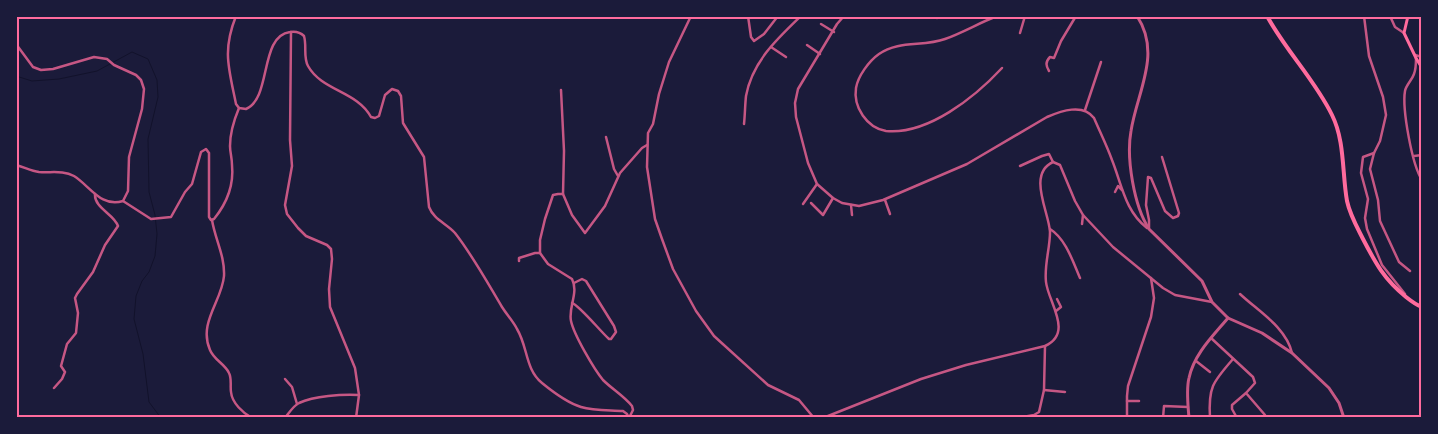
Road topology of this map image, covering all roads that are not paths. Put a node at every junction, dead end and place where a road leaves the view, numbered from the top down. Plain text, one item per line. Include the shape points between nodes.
1 (236, 16) edge
2 (691, 16) edge
3 (748, 16) edge
4 (778, 16) edge
5 (801, 16) edge
6 (844, 16) edge
7 (997, 16) edge
8 (1026, 16) edge
9 (1076, 16) edge
10 (1137, 16) edge
11 (1267, 16) edge
12 (1343, 16) edge
13 (1355, 16) edge
14 (1364, 16) edge
15 (1390, 16) edge
16 (1408, 16) edge
17 (1412, 16) edge
18 (821, 24) dead end
19 (291, 32) junction
20 (834, 32) junction
21 (1020, 33) dead end
22 (1404, 33) junction
23 (16, 44) edge
24 (807, 46) dead end
25 (771, 47) junction
26 (820, 54) junction
27 (1414, 54) junction
28 (786, 57) dead end
29 (1422, 57) edge
30 (1416, 58) junction
31 (1101, 62) dead end
32 (1002, 68) dead end
33 (1422, 68) edge
34 (1048, 72) dead end
35 (561, 90) dead end
36 (239, 108) junction
37 (1085, 110) junction
38 (744, 124) dead end
39 (606, 137) dead end
40 (647, 145) junction
41 (1374, 153) junction
42 (1422, 155) edge
43 (1162, 156) dead end
44 (1414, 156) junction
45 (1053, 162) junction
46 (16, 165) edge
47 (1020, 166) dead end
48 (618, 176) junction
49 (1422, 180) edge
50 (817, 184) junction
51 (1123, 191) junction
52 (1115, 192) dead end
53 (95, 194) junction
54 (563, 194) junction
55 (833, 198) junction
56 (885, 200) junction
57 (123, 201) junction
58 (811, 203) dead end
59 (803, 204) dead end
60 (851, 205) junction
61 (890, 214) dead end
62 (852, 215) dead end
63 (1083, 215) junction
64 (212, 220) junction
65 (1082, 224) dead end
66 (1149, 229) junction
67 (1050, 230) junction
68 (540, 253) junction
69 (519, 261) dead end
70 (1410, 271) dead end
71 (1080, 278) dead end
72 (1151, 278) junction
73 (574, 284) junction
74 (1240, 294) dead end
75 (1407, 298) junction
76 (1057, 299) dead end
77 (1212, 302) junction
78 (572, 303) junction
79 (1422, 307) edge
80 (1056, 311) junction
81 (1228, 318) junction
82 (1211, 338) junction
83 (1046, 346) junction
84 (1292, 353) junction
85 (1233, 359) junction
86 (1196, 361) junction
87 (1210, 372) dead end
88 (285, 379) dead end
89 (54, 388) dead end
90 (1044, 390) junction
91 (1065, 392) dead end
92 (1246, 392) junction
93 (359, 396) junction
94 (1127, 401) junction
95 (1139, 401) dead end
96 (297, 404) junction
97 (1188, 407) junction
98 (1265, 415) dead end
99 (252, 418) edge
100 (285, 418) edge
101 (356, 418) edge
102 (629, 418) edge
103 (814, 418) edge
104 (823, 418) edge
105 (1017, 418) edge
106 (1127, 418) edge
107 (1163, 418) edge
108 (1189, 418) edge
109 (1210, 418) edge
110 (1237, 418) edge
111 (1344, 418) edge

1 - 36 street via 226,55
2 - 40 street via 664,77
3 - 4 street via 750,38 754,41
5 - 25 street
6 - 20 street
7 - 32 street via 943,40 899,45 880,54 865,69 856,89 858,108 863,117 881,130 922,126 965,101
8 - 21 street
9 - 34 street via 1054,58 1047,60
10 - 66 street via 1147,38 1149,54 1132,125 1130,150 1135,195
11 - 75 main road via 1332,114 1338,129 1347,201 1356,225 1378,268
12 - 13 street
14 - 41 street via 1369,56 1386,115
15 - 22 street via 1395,27
16 - 17 street
16 - 22 main road
18 - 20 street
19 - 36 street via 274,42 254,104 249,108
19 - 93 street via 292,166 285,205 290,219 302,232 331,249 330,307 355,368
19 - 102 street via 304,36 306,60 316,76 358,101 371,117 378,116 389,90 395,89 400,93 403,123 424,157 431,213 455,234 483,274 520,334 536,377 574,404 588,409 623,411
20 - 26 street
22 - 27 main road
23 - 57 street via 33,67 41,70 94,57 108,60 141,80 144,89 140,118 129,157 128,191
24 - 26 street
25 - 28 street
25 - 38 street via 762,57 749,87
26 - 50 street via 798,89 795,109 808,163
27 - 29 street
27 - 30 main road
30 - 33 main road
30 - 44 street via 1414,75 1405,89 1404,99
31 - 37 street
35 - 54 street
36 - 64 street via 230,144 232,185
37 - 51 street via 1090,112 1099,130
37 - 56 street via 1059,112 1047,117 967,164
39 - 48 street
40 - 48 street
40 - 103 street via 655,218 668,260 696,311 726,349 768,386 799,400
41 - 70 street via 1370,169 1380,221 1399,262
41 - 75 street via 1363,157 1361,166 1368,199 1367,229 1382,265
42 - 44 street
43 - 66 street via 1179,213 1173,218 1165,211 1148,177 1146,205
44 - 49 street
45 - 47 street via 1049,154
45 - 63 street via 1060,165
45 - 67 street via 1046,166 1040,181
46 - 53 street via 39,172 65,173
48 - 54 street via 605,206 585,232 572,216
50 - 55 street
50 - 59 street
51 - 52 street via 1118,186
51 - 66 street via 1134,215
53 - 57 street via 109,202
53 - 89 street via 96,202 118,226 75,298 78,313 76,333 67,344 61,366 65,375
54 - 68 street via 551,198 540,240
55 - 58 street via 823,215
55 - 60 street
56 - 60 street
56 - 61 street
57 - 64 street via 152,220 173,215 192,184 201,152 206,149 209,153 209,217
60 - 62 street
63 - 65 street
63 - 72 street via 1113,247
64 - 99 street via 224,275 208,322 207,341 213,355 228,371 232,397
66 - 77 street via 1202,281
67 - 71 street via 1064,243
67 - 80 street via 1046,282
68 - 69 street via 519,258
68 - 73 street via 548,264 567,275
72 - 77 street via 1180,298
72 - 94 street via 1154,298 1151,317 1128,386
73 - 78 street
73 - 78 street via 582,279 586,281 614,326 614,336 609,339
74 - 84 street via 1282,332
75 - 79 main road
76 - 80 street via 1061,307
77 - 81 street
78 - 102 street via 571,321 587,357 602,379 632,406
80 - 83 street via 1057,335 1053,343
81 - 82 street
81 - 84 street via 1262,333
82 - 85 street
82 - 86 street
83 - 90 street
83 - 104 street via 921,379
84 - 111 street via 1328,388 1339,403
85 - 92 street via 1255,380
85 - 109 street via 1212,385
86 - 87 street
86 - 97 street via 1189,379
88 - 96 street via 292,387
90 - 91 street
90 - 105 street via 1038,414
92 - 98 street
92 - 110 street via 1232,405
93 - 96 street via 324,397
93 - 101 street
94 - 95 street
94 - 106 street
96 - 100 street
97 - 107 street via 1164,406
97 - 108 street

